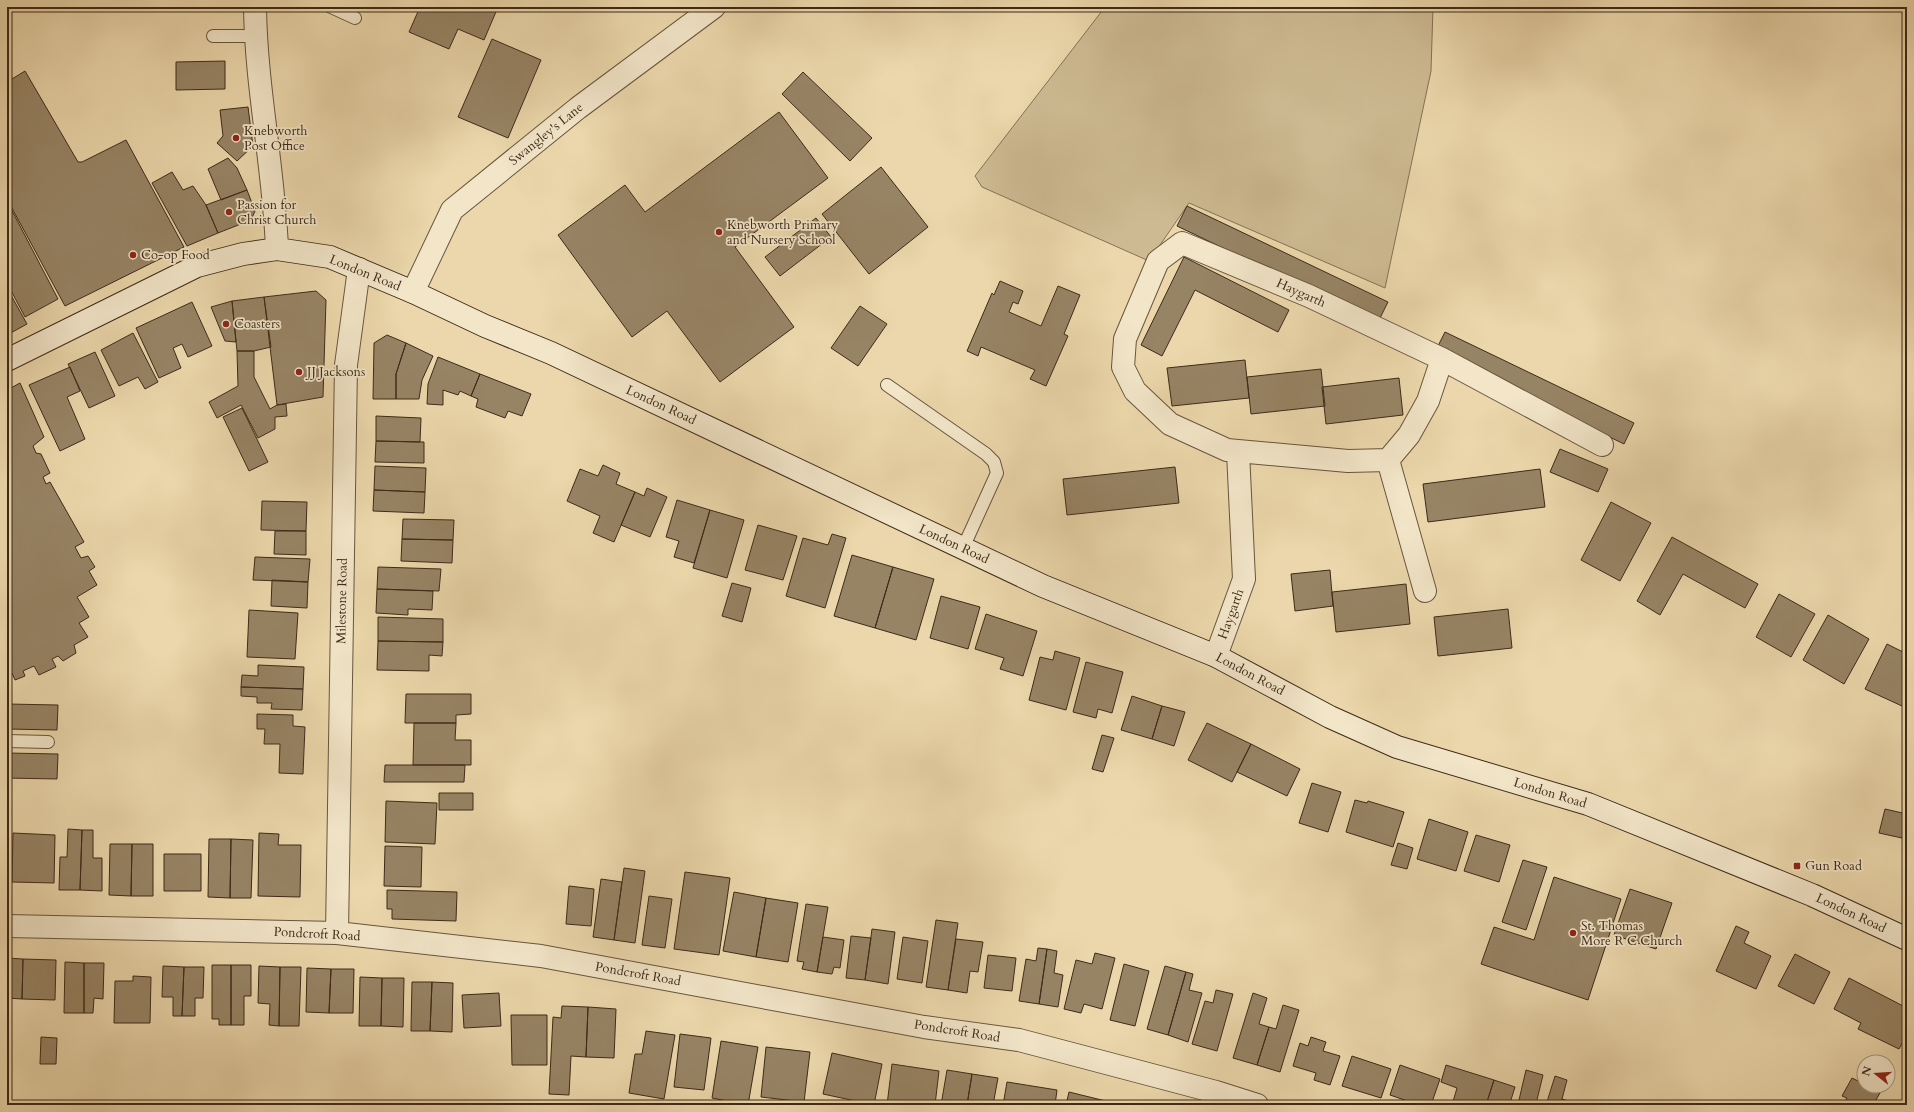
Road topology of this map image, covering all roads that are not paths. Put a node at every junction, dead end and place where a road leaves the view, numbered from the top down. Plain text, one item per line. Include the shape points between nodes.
1 (255, 7) edge
2 (331, 7) edge
3 (714, 7) edge
4 (355, 18) dead end
5 (213, 36) dead end
6 (255, 36) junction
7 (277, 250) junction
8 (359, 269) junction
9 (413, 292) junction
10 (7, 360) edge
11 (1442, 360) junction
12 (888, 385) dead end
13 (1602, 445) dead end
14 (1238, 452) junction
15 (1388, 460) junction
16 (963, 548) junction
17 (1426, 591) dead end
18 (1216, 656) junction
19 (7, 741) edge
20 (48, 742) dead end
21 (7, 926) edge
22 (337, 933) junction
23 (1907, 939) edge
24 (1258, 1105) edge

1 - 6 street
2 - 4 lane
3 - 9 street, Swangley's Lane via 578,108 452,210
5 - 6 lane
6 - 7 street via 276,216
7 - 8 street, London Road via 330,257
7 - 10 street, London Road via 243,254 197,266
8 - 9 street, London Road
8 - 22 street, Milestone Road via 346,366
9 - 16 street, London Road via 551,353
11 - 13 street
11 - 14 street, Haygarth via 1309,296 1182,243 1158,261 1125,339 1123,367 1135,391 1170,424 1227,450
11 - 15 street via 1428,401 1409,435
12 - 16 lane via 994,462 997,473
14 - 15 street, Haygarth via 1348,462
14 - 18 street, Haygarth via 1244,579
15 - 17 street
16 - 18 street, London Road via 1043,586
18 - 23 street, London Road via 1330,717 1397,747 1588,804 1812,895
19 - 20 lane
21 - 22 street, Pondcroft Road
22 - 24 street, Pondcroft Road via 541,956 924,1027 1019,1040

